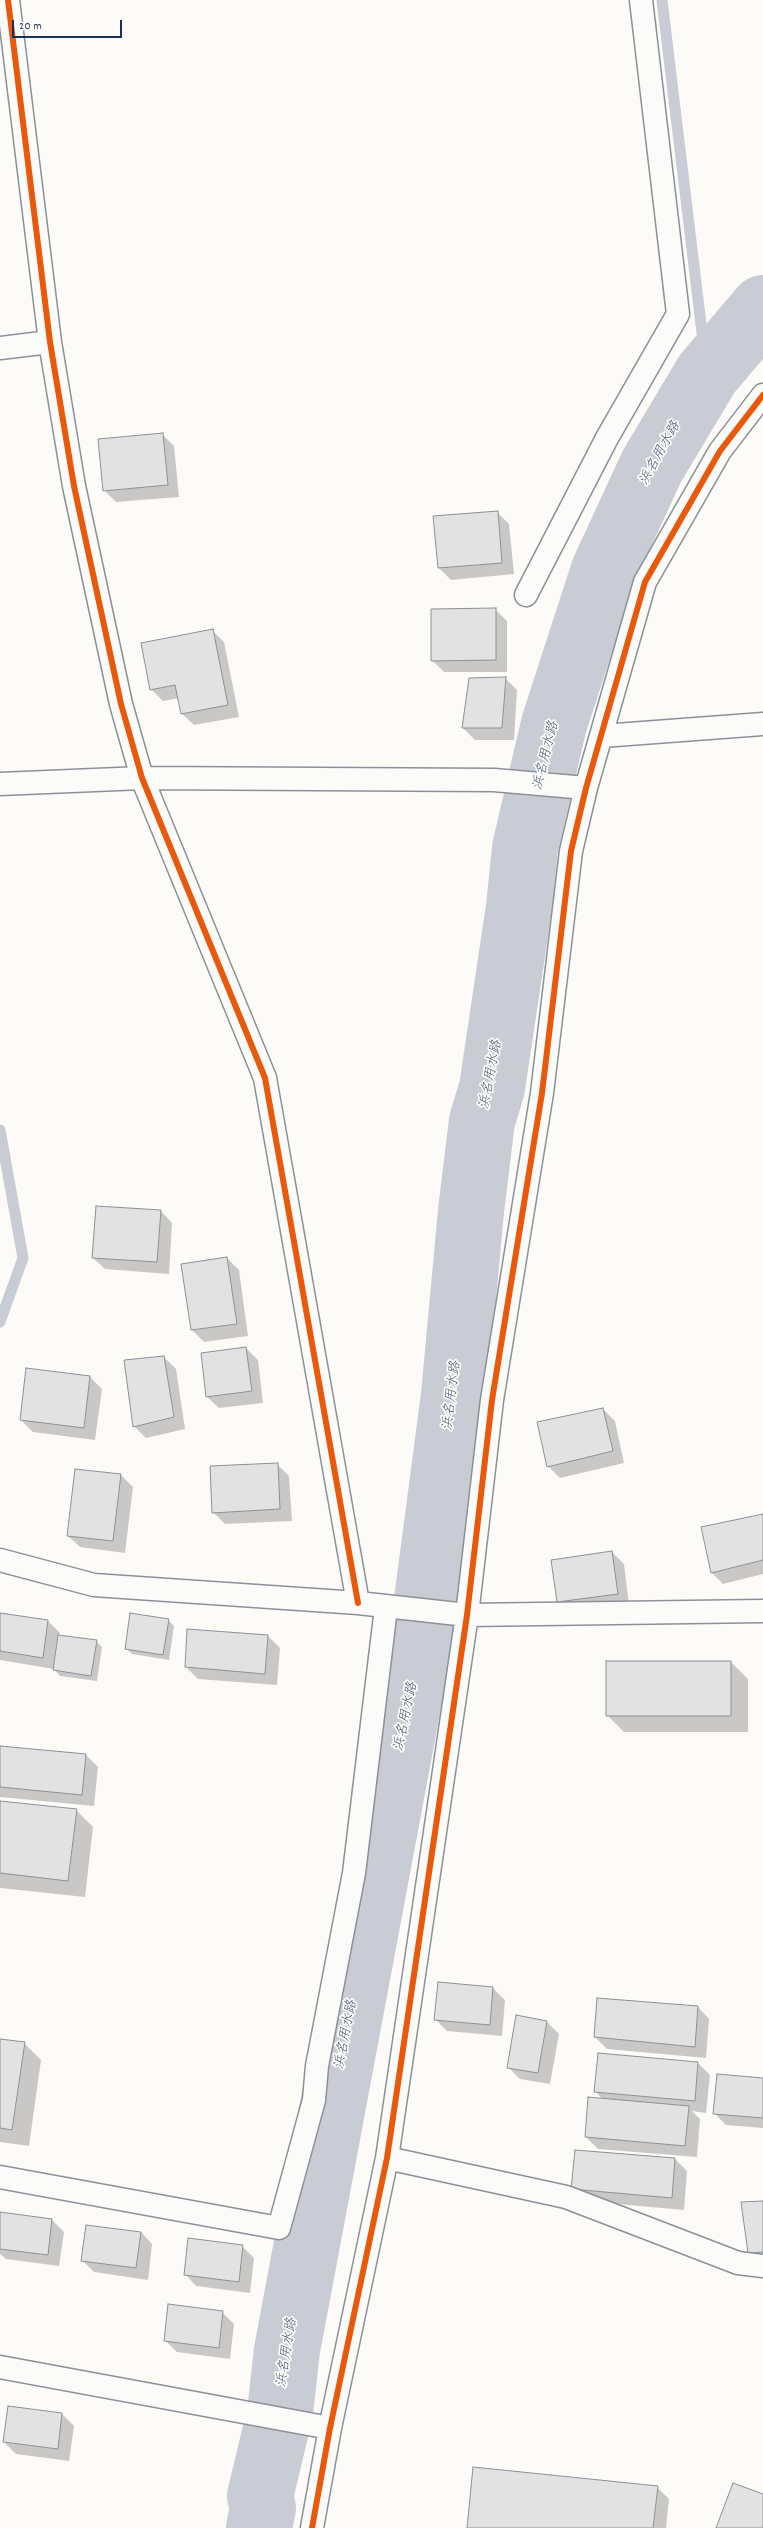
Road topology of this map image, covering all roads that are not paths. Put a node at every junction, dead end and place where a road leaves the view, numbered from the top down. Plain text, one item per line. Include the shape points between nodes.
1 (8, 0) edge
2 (641, 0) edge
3 (50, 342) junction
4 (0, 348) edge
5 (763, 395) edge
6 (526, 595) dead end
7 (763, 724) edge
8 (602, 736) junction
9 (142, 778) junction
10 (0, 784) edge
11 (586, 788) junction
12 (0, 1560) edge
13 (358, 1603) junction
14 (392, 1608) junction
15 (763, 1611) edge
16 (467, 1615) junction
17 (387, 2158) junction
18 (0, 2177) edge
19 (763, 2266) edge
20 (0, 2367) edge
21 (330, 2428) junction
22 (312, 2528) edge

1 - 3 street
2 - 6 street via 678,314 607,438
3 - 4 street
3 - 9 street via 76,494 121,704
5 - 8 street via 720,451 645,582
7 - 8 street
8 - 11 street
9 - 10 street
9 - 11 street via 494,780
9 - 13 street via 265,1078
11 - 16 street via 571,851 542,1093 492,1400
12 - 13 street via 94,1586
13 - 14 street
14 - 16 street
14 - 18 street via 354,1873 317,2066 314,2100 278,2228
15 - 16 street
16 - 17 street
17 - 19 street via 566,2197 738,2263
17 - 21 street
20 - 21 street
21 - 22 street

